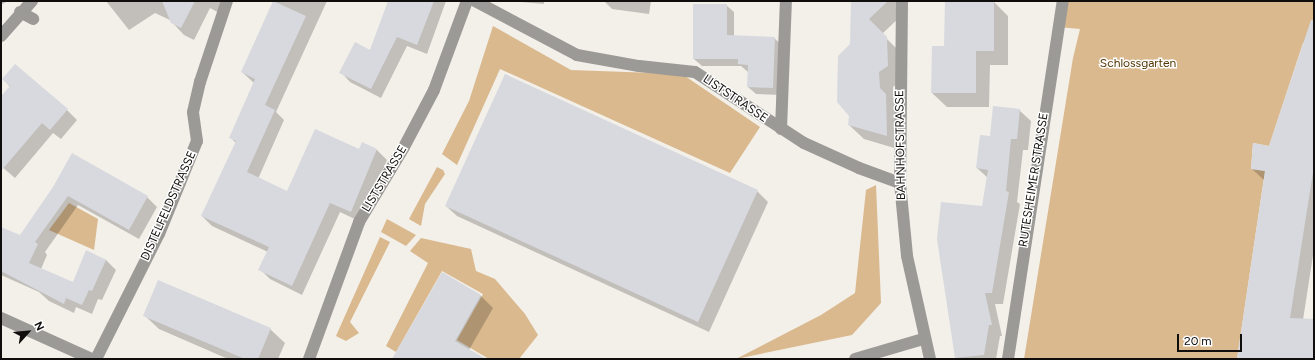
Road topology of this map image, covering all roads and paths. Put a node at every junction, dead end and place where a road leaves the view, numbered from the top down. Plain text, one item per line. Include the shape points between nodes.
1 (32, 1) edge
2 (227, 1) edge
3 (467, 1) edge
4 (475, 1) edge
5 (786, 1) edge
6 (902, 1) edge
7 (1063, 1) edge
8 (20, 12) junction
9 (33, 19) dead end
10 (1, 36) edge
11 (781, 129) junction
12 (900, 183) junction
13 (1, 318) edge
14 (923, 339) junction
15 (92, 359) edge
16 (96, 359) edge
17 (309, 359) edge
18 (855, 359) edge
19 (930, 359) edge
20 (1008, 359) edge

1 - 8 street
2 - 16 street, DISTELFELDSTRASSE via 196,79 193,112 197,141 159,234
3 - 17 street, LISTSTRASSE via 434,90 404,147 358,222
4 - 11 street, LISTSTRASSE via 578,55 639,66 695,72
5 - 11 street
6 - 12 street, BAHNHOFSTRASSE
7 - 20 street, RUTESHEIMER STRASSE
8 - 9 street
8 - 10 street
11 - 12 street, LISTSTRASSE via 859,168
12 - 14 street, BAHNHOFSTRASSE via 907,256
13 - 15 street
14 - 18 street
14 - 19 street, BAHNHOFSTRASSE

